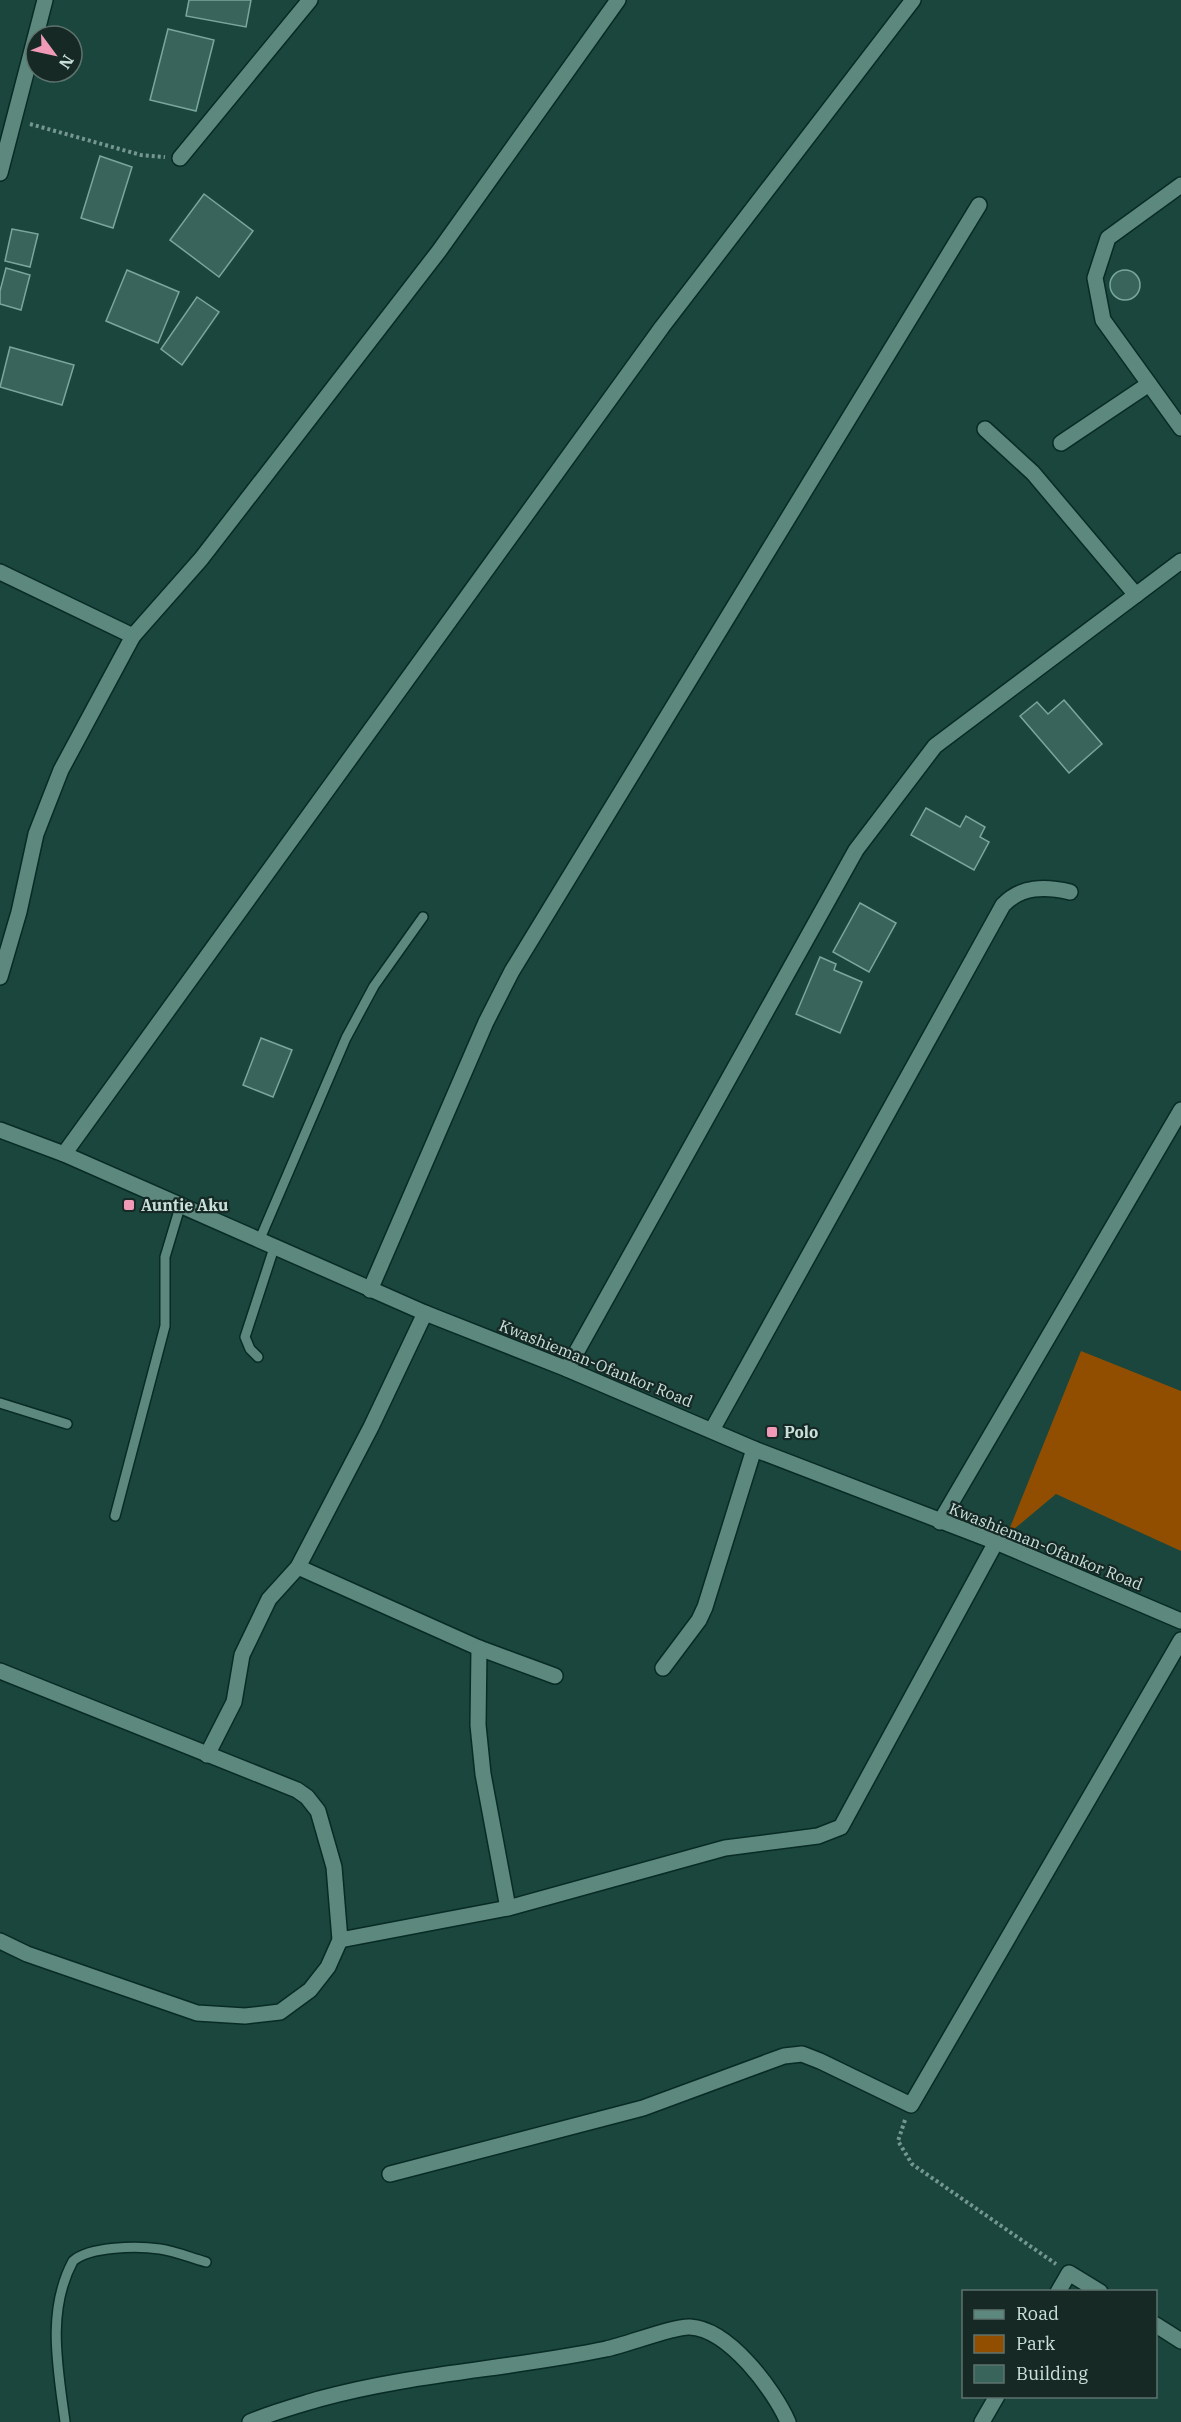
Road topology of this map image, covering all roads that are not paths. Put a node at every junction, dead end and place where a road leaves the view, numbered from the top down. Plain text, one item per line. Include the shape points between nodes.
1 (45, 0) edge
2 (310, 0) edge
3 (618, 0) edge
4 (912, 0) edge
5 (180, 158) road end
6 (0, 173) edge
7 (1181, 185) edge
8 (979, 205) dead end
9 (1149, 384) junction
10 (1181, 428) edge
11 (985, 429) dead end
12 (1061, 443) dead end
13 (1181, 561) edge
14 (0, 572) edge
15 (1136, 595) junction
16 (133, 636) junction
17 (1070, 892) dead end
18 (423, 917) dead end
19 (0, 977) edge
20 (1181, 1110) edge
21 (0, 1130) edge
22 (64, 1154) junction
23 (180, 1206) junction
24 (259, 1241) junction
25 (274, 1248) junction
26 (370, 1290) junction
27 (425, 1313) junction
28 (258, 1357) dead end
29 (567, 1369) junction
30 (0, 1403) edge
31 (67, 1424) dead end
32 (712, 1430) junction
33 (753, 1449) junction
34 (115, 1516) dead end
35 (940, 1522) junction
36 (996, 1542) junction
37 (298, 1567) junction
38 (1181, 1621) edge
39 (1181, 1640) edge
40 (478, 1648) junction
41 (663, 1668) dead end
42 (0, 1671) edge
43 (555, 1676) dead end
44 (207, 1755) junction
45 (508, 1908) junction
46 (340, 1940) junction
47 (0, 1941) edge
48 (390, 2174) dead end
49 (206, 2262) dead end
50 (1059, 2290) edge
51 (1097, 2290) edge
52 (1157, 2326) edge
53 (1181, 2341) edge
54 (996, 2398) edge
55 (65, 2422) edge
56 (250, 2422) edge
57 (788, 2422) edge
58 (982, 2422) edge

1 - 6 street
2 - 5 street
3 - 16 street via 432,261 201,559
4 - 22 street via 662,327
7 - 9 street via 1108,238 1095,278 1103,320
8 - 26 street via 512,971 486,1022
9 - 10 street
9 - 12 street
11 - 15 street via 1033,473
13 - 15 street
14 - 16 street
15 - 29 street via 935,746 856,850
16 - 19 street via 61,770 36,834
17 - 32 street via 1049,887 1015,893 1003,905
18 - 24 lane via 374,986 346,1038
20 - 35 street
21 - 22 street, Kwashieman-Ofankor Road
22 - 23 street, Kwashieman-Ofankor Road
23 - 24 street, Kwashieman-Ofankor Road
23 - 34 lane via 165,1257 165,1326
24 - 25 street, Kwashieman-Ofankor Road
25 - 26 street, Kwashieman-Ofankor Road
25 - 28 lane via 244,1337
26 - 27 street, Kwashieman-Ofankor Road
27 - 29 street, Kwashieman-Ofankor Road
27 - 37 street
29 - 32 street, Kwashieman-Ofankor Road
30 - 31 lane
32 - 33 street, Kwashieman-Ofankor Road
33 - 35 street, Kwashieman-Ofankor Road
33 - 41 street via 705,1607
35 - 36 street, Kwashieman-Ofankor Road
36 - 38 street, Kwashieman-Ofankor Road
36 - 45 street via 841,1827 818,1836 725,1848
37 - 40 street
37 - 44 street via 269,1599 242,1655 234,1702
39 - 48 street via 910,2105 820,2061 802,2054 784,2056 643,2108
40 - 43 street
40 - 45 street via 478,1725 483,1774
42 - 44 street
44 - 46 street via 297,1790 318,1811 334,1867
45 - 46 street
46 - 47 street via 328,1967 310,1990 280,2012 245,2016 197,2013
49 - 55 lane via 161,2249 127,2248 92,2252 73,2261 56,2317 56,2353
50 - 51 street via 1069,2273
52 - 53 street
54 - 58 street
56 - 57 street via 269,2413 370,2385 607,2349 690,2327 717,2336 738,2354 778,2400

